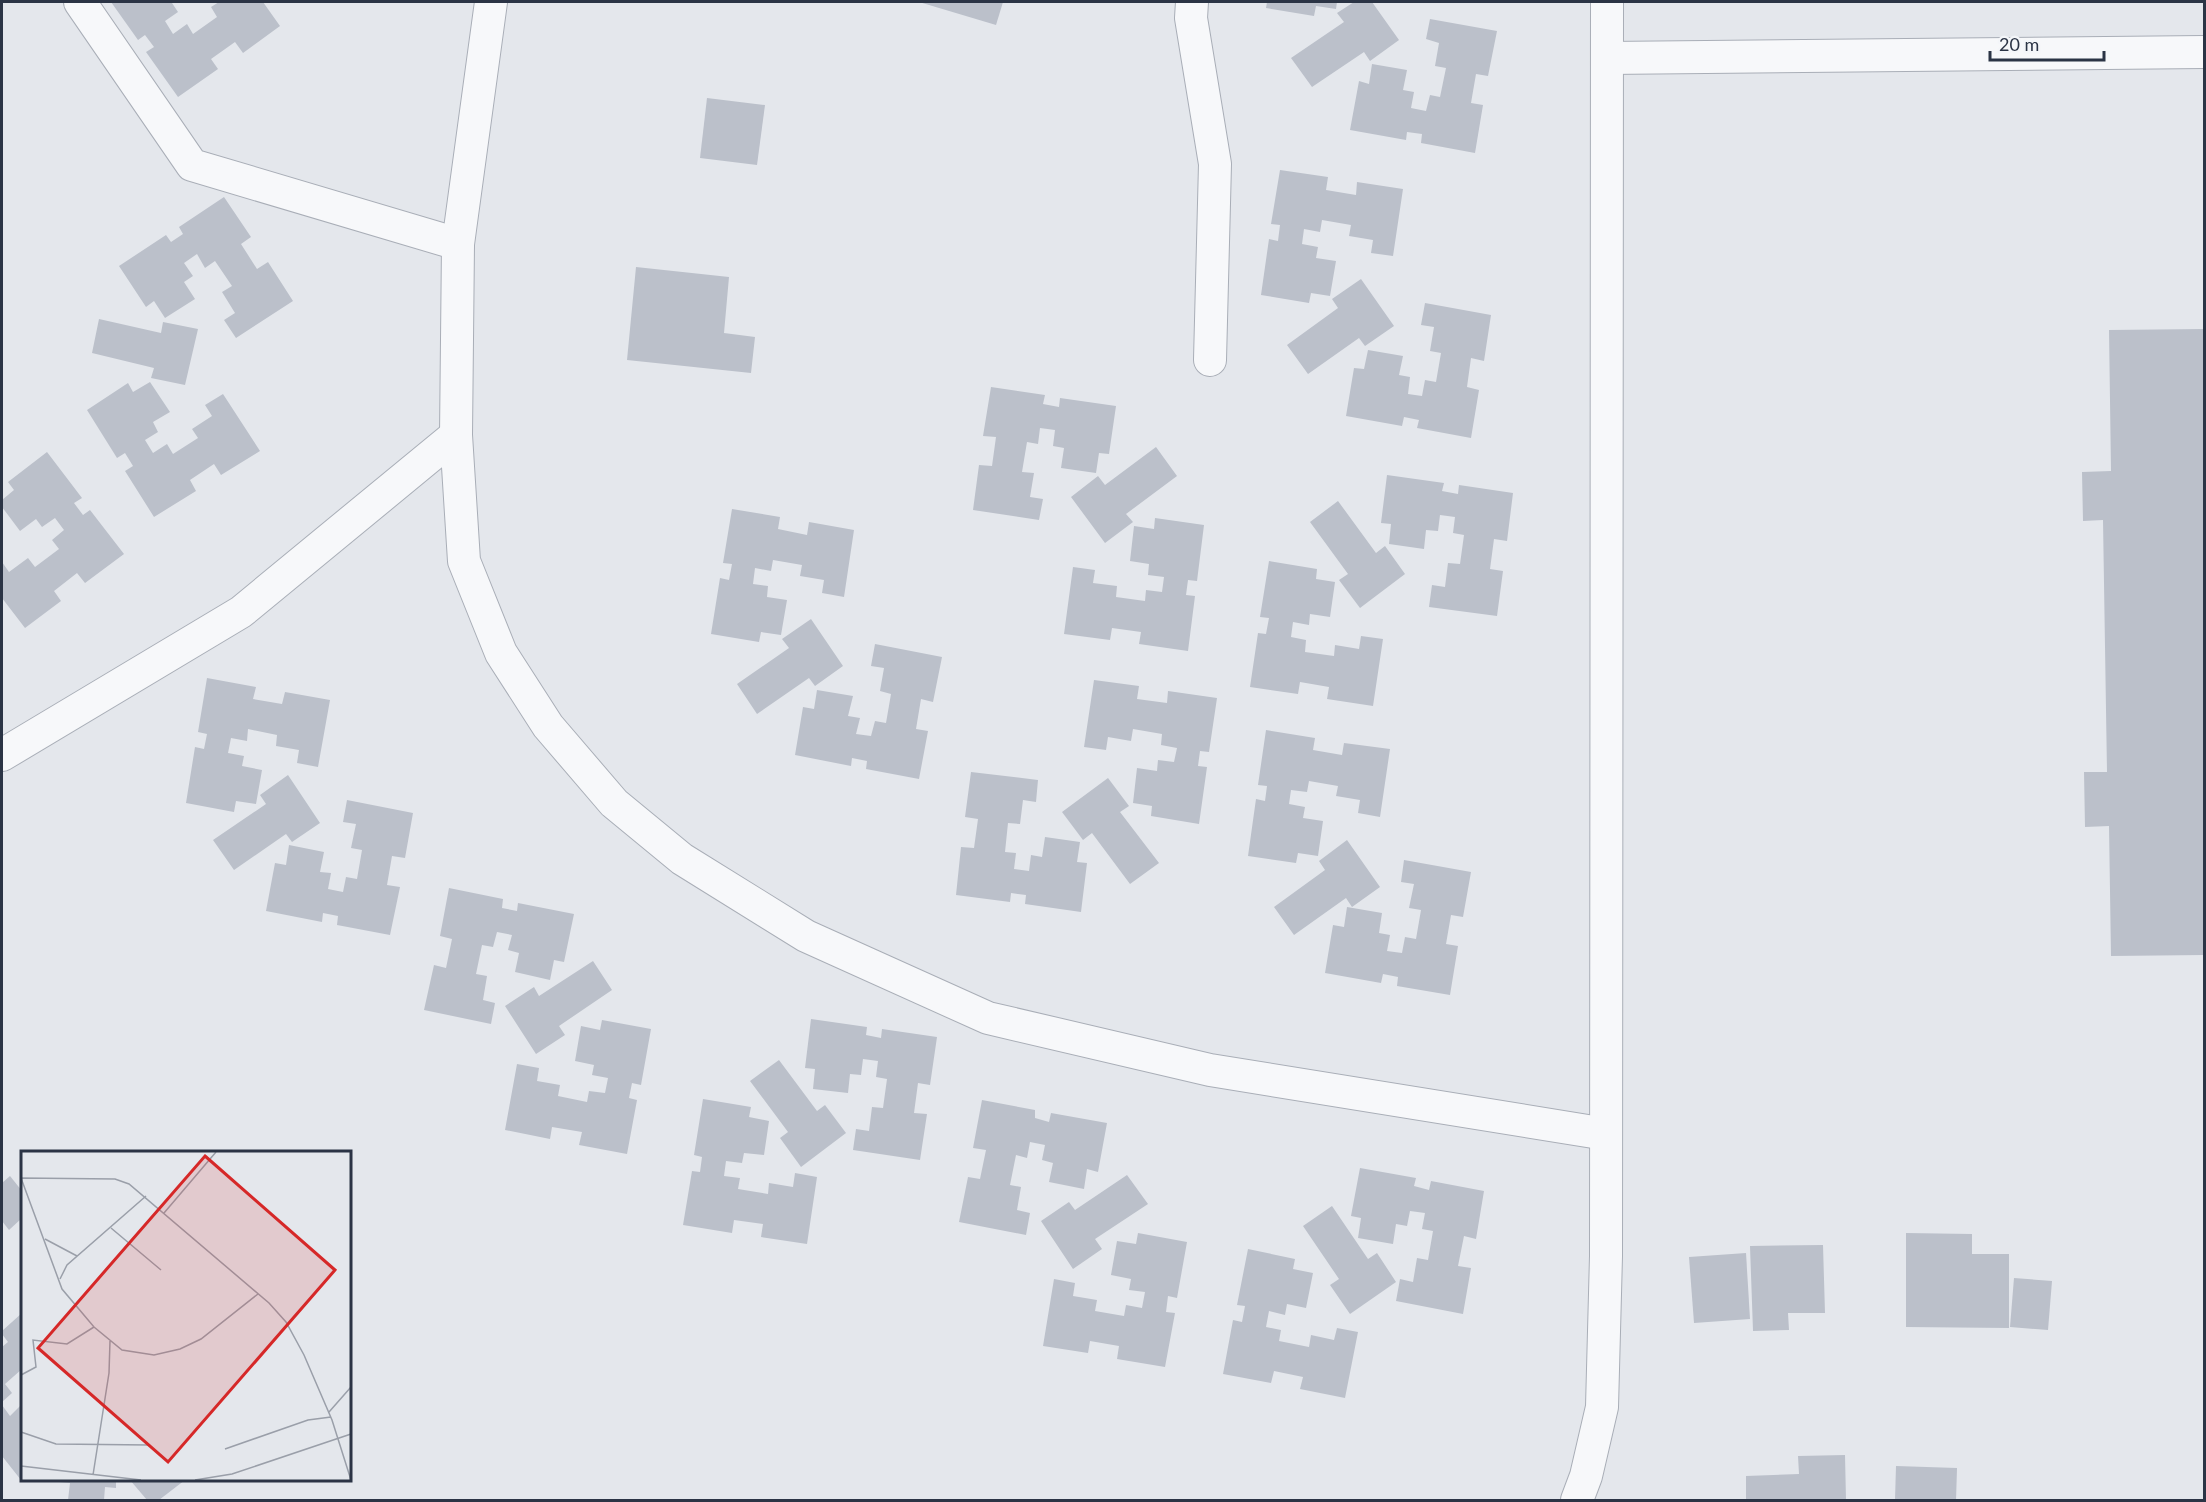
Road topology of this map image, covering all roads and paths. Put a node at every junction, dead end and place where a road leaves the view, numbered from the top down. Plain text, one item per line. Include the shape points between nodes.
1 (80, 2) edge
2 (491, 2) edge
3 (1192, 2) edge
4 (1607, 2) edge
5 (2205, 52) edge
6 (1607, 58) junction
7 (458, 244) junction
8 (1210, 360) dead end
9 (456, 435) junction
10 (2, 756) edge
11 (1606, 1134) junction
12 (1577, 1500) edge

1 - 7 street via 192,165
2 - 7 street
3 - 8 street via 1191,18 1215,164
4 - 6 street
5 - 6 street
6 - 11 street
7 - 9 street
9 - 10 street via 241,612
9 - 11 street via 464,561 501,653 548,726 614,803 682,859 806,936 988,1018 1210,1070
11 - 12 street via 1602,1407

